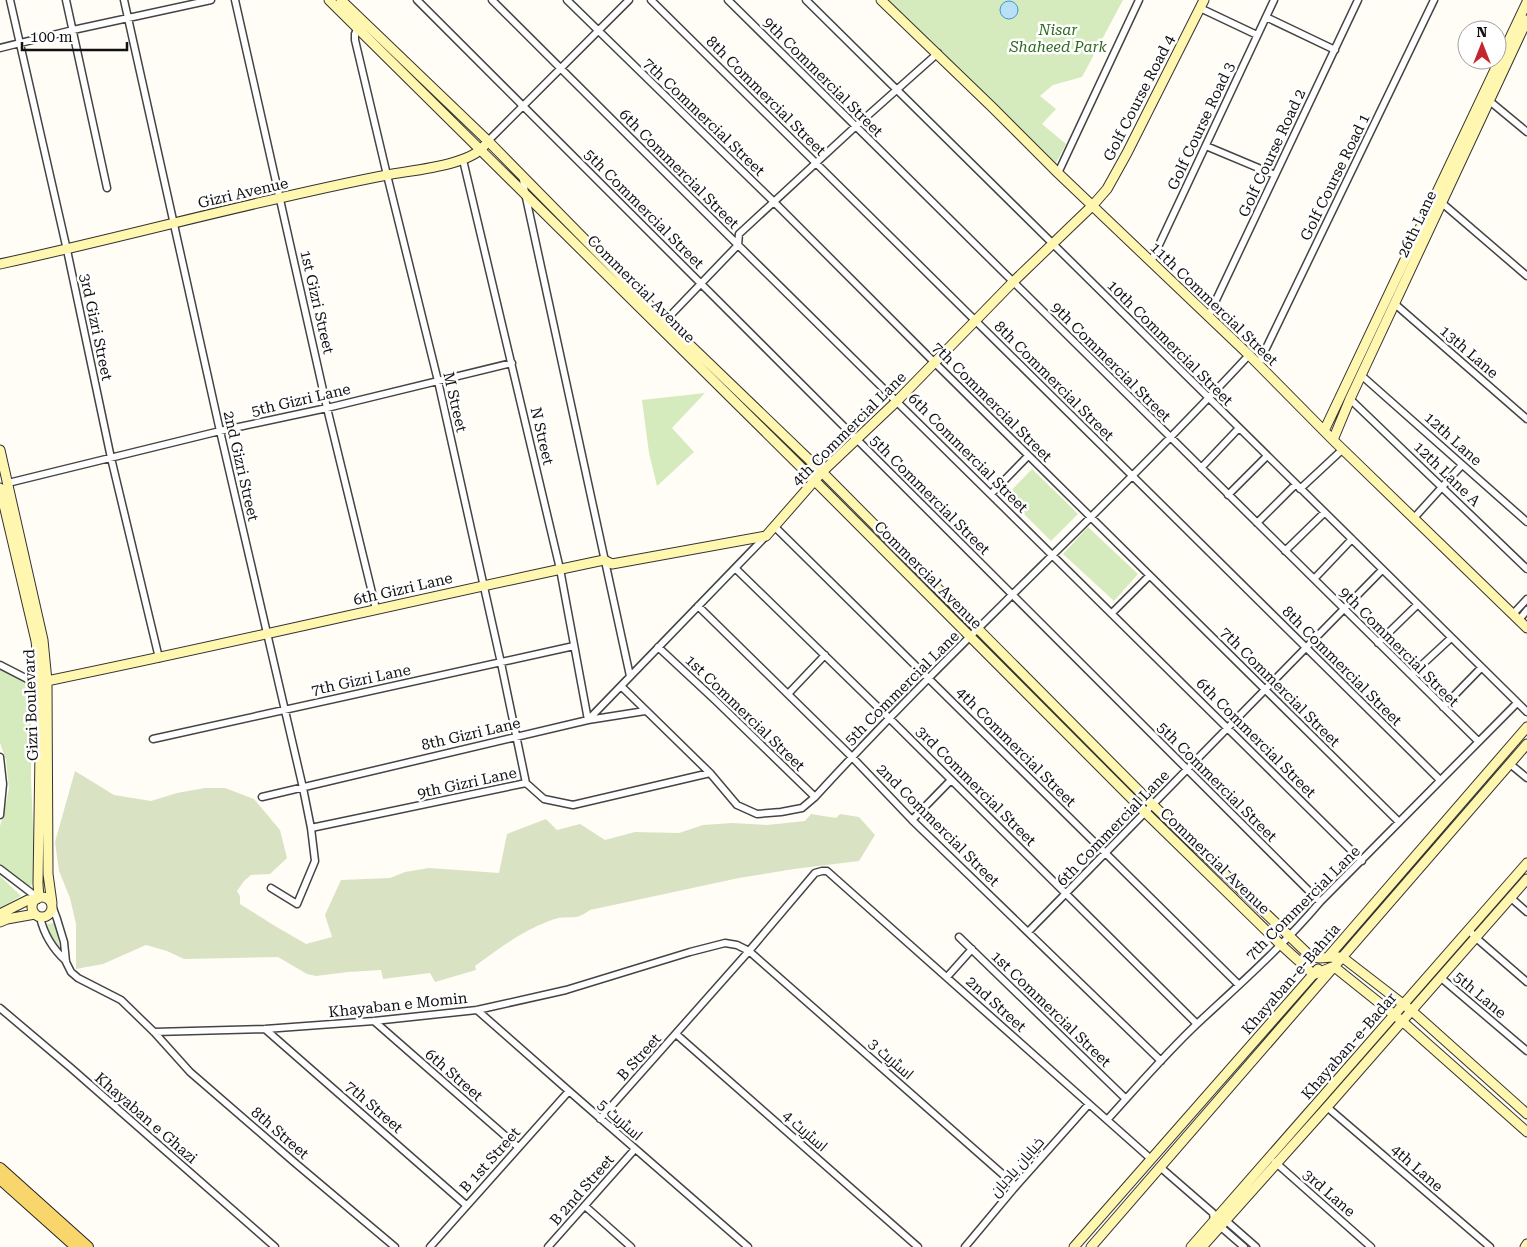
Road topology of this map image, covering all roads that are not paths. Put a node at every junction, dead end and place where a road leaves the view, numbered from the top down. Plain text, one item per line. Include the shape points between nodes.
1 (10, 0) edge
2 (66, 0) edge
3 (124, 0) edge
4 (211, 0) edge
5 (235, 0) edge
6 (329, 0) edge
7 (341, 0) edge
8 (417, 0) edge
9 (492, 0) edge
10 (567, 0) edge
11 (629, 0) edge
12 (651, 0) edge
13 (728, 0) edge
14 (806, 0) edge
15 (881, 0) edge
16 (1139, 0) edge
17 (1274, 0) edge
18 (1358, 0) edge
19 (1434, 0) edge
20 (1527, 2) edge
21 (1202, 4) edge
22 (1266, 17) junction
23 (128, 19) junction
24 (1527, 20) edge
25 (357, 29) junction
26 (73, 30) junction
27 (598, 31) junction
28 (1257, 35) junction
29 (20, 44) junction
30 (0, 48) edge
31 (1335, 50) junction
32 (938, 53) junction
33 (561, 68) junction
34 (896, 89) junction
35 (1487, 98) junction
36 (523, 106) junction
37 (856, 126) junction
38 (1527, 132) edge
39 (488, 142) junction
40 (1206, 146) junction
41 (481, 150) junction
42 (463, 160) junction
43 (816, 163) junction
44 (1058, 173) junction
45 (387, 175) junction
46 (1275, 176) junction
47 (523, 178) junction
48 (107, 188) dead end
49 (525, 194) junction
50 (281, 198) junction
51 (774, 202) junction
52 (1442, 203) junction
53 (1093, 205) junction
54 (174, 223) junction
55 (1052, 244) junction
56 (738, 245) junction
57 (67, 250) junction
58 (1151, 262) junction
59 (0, 264) edge
60 (1527, 276) edge
61 (1013, 282) junction
62 (701, 284) junction
63 (1395, 304) junction
64 (1208, 317) junction
65 (665, 322) junction
66 (976, 322) junction
67 (1249, 356) junction
68 (512, 363) junction
69 (935, 363) junction
70 (1258, 365) junction
71 (1362, 375) junction
72 (438, 381) junction
73 (1209, 398) junction
74 (1350, 399) junction
75 (898, 401) junction
76 (327, 408) junction
77 (1527, 419) edge
78 (1238, 428) junction
79 (220, 431) junction
80 (1324, 431) junction
81 (1171, 438) junction
82 (857, 440) junction
83 (1333, 440) junction
84 (1343, 449) junction
85 (0, 450) edge
86 (1028, 456) junction
87 (1267, 456) junction
88 (111, 458) junction
89 (1462, 465) junction
90 (1201, 468) junction
91 (822, 472) junction
92 (1133, 476) junction
93 (815, 481) junction
94 (4, 485) edge
95 (1298, 487) junction
96 (1442, 487) junction
97 (991, 494) junction
98 (1228, 495) junction
99 (1324, 513) junction
100 (1090, 517) junction
101 (1414, 518) junction
102 (1527, 522) edge
103 (1257, 523) junction
104 (776, 526) junction
105 (766, 536) junction
106 (1352, 540) junction
107 (1286, 551) junction
108 (1053, 555) junction
109 (604, 560) junction
110 (735, 568) junction
111 (560, 569) junction
112 (1527, 569) edge
113 (1382, 570) junction
114 (1149, 576) junction
115 (1314, 580) junction
116 (484, 585) junction
117 (1012, 595) junction
118 (1527, 599) edge
119 (1417, 605) junction
120 (698, 606) junction
121 (376, 609) junction
122 (1344, 610) junction
123 (1527, 610) edge
124 (1112, 614) junction
125 (1516, 617) junction
126 (978, 628) junction
127 (1527, 628) edge
128 (267, 633) junction
129 (970, 637) junction
130 (1451, 638) junction
131 (1378, 643) junction
132 (574, 646) junction
133 (658, 647) junction
134 (1306, 648) junction
135 (825, 655) junction
136 (159, 658) junction
137 (501, 663) junction
138 (0, 665) edge
139 (1481, 668) junction
140 (1411, 675) junction
141 (630, 676) junction
142 (930, 678) junction
143 (44, 684) junction
144 (621, 686) junction
145 (1265, 690) junction
146 (788, 694) junction
147 (1517, 703) junction
148 (1443, 708) junction
149 (285, 710) junction
150 (645, 710) junction
151 (1527, 712) edge
152 (889, 718) junction
153 (588, 720) junction
154 (1527, 727) edge
155 (1228, 728) junction
156 (516, 737) junction
157 (153, 739) dead end
158 (1478, 741) junction
159 (1527, 744) edge
160 (0, 757) edge
161 (852, 757) junction
162 (1510, 764) junction
163 (1187, 770) junction
164 (710, 773) junction
165 (1527, 778) edge
166 (951, 780) junction
167 (1440, 780) junction
168 (526, 783) junction
169 (303, 788) junction
170 (262, 797) dead end
171 (815, 797) junction
172 (1153, 805) junction
173 (1146, 813) junction
174 (0, 815) edge
175 (912, 820) junction
176 (1399, 822) junction
177 (311, 828) junction
178 (1107, 854) junction
179 (1362, 861) junction
180 (1527, 863) edge
181 (0, 869) edge
182 (1527, 879) edge
183 (270, 888) dead end
184 (1067, 894) junction
185 (38, 898) junction
186 (1511, 898) junction
187 (1320, 902) junction
188 (52, 905) junction
189 (1527, 912) edge
190 (0, 914) edge
191 (38, 916) junction
192 (0, 922) edge
193 (1468, 930) junction
194 (1028, 932) junction
195 (1288, 936) junction
196 (959, 937) dead end
197 (1475, 937) junction
198 (1280, 944) junction
199 (1353, 944) junction
200 (972, 949) junction
201 (749, 951) junction
202 (1328, 957) junction
203 (1342, 957) junction
204 (66, 962) junction
205 (1354, 966) junction
206 (1334, 967) junction
207 (1315, 974) junction
208 (947, 976) junction
209 (1440, 977) junction
210 (1527, 982) edge
211 (1239, 985) junction
212 (1404, 1004) junction
213 (0, 1008) edge
214 (477, 1010) junction
215 (1412, 1010) junction
216 (1398, 1018) junction
217 (374, 1021) junction
218 (1197, 1024) junction
219 (265, 1029) junction
220 (154, 1032) junction
221 (676, 1034) junction
222 (1527, 1051) edge
223 (1161, 1061) junction
224 (1237, 1062) junction
225 (1246, 1069) junction
226 (569, 1091) junction
227 (1126, 1098) junction
228 (1089, 1104) junction
229 (1328, 1107) junction
230 (1527, 1114) edge
231 (600, 1119) junction
232 (1107, 1120) junction
233 (1527, 1132) edge
234 (518, 1147) junction
235 (635, 1149) junction
236 (1152, 1159) junction
237 (1273, 1161) junction
238 (1160, 1167) junction
239 (0, 1168) edge
240 (0, 1179) edge
241 (1016, 1186) junction
242 (466, 1205) junction
243 (584, 1206) junction
244 (1219, 1219) junction
245 (76, 1247) edge
246 (88, 1247) edge
247 (275, 1247) edge
248 (395, 1247) edge
249 (430, 1247) edge
250 (548, 1247) edge
251 (631, 1247) edge
252 (748, 1247) edge
253 (918, 1247) edge
254 (965, 1247) edge
255 (1074, 1247) edge
256 (1091, 1247) edge
257 (1192, 1247) edge
258 (1202, 1247) edge
259 (1244, 1247) edge
260 (1256, 1247) edge
261 (1371, 1247) edge
262 (1490, 1247) edge

1 - 29 street, 3rd Gizri Street
2 - 26 street
3 - 23 street, 2nd Gizri Street
4 - 23 street
5 - 50 street, 1st Gizri Street
6 - 25 main road, Commercial Avenue
7 - 39 main road, Commercial Avenue
8 - 36 street, 5th Commercial Street
9 - 33 street, 6th Commercial Street
10 - 27 street, 7th Commercial Street
11 - 27 street
12 - 43 street, 8th Commercial Street
13 - 37 street, 9th Commercial Street
14 - 34 street, 10th Commercial Street
15 - 32 main road, 11th Commercial Street
16 - 44 street
17 - 22 street, Golf Course Road 3
18 - 31 street, Golf Course Road 2
19 - 70 street, Golf Course Road 1
20 - 35 main road
21 - 28 street
21 - 53 main road, Golf Course Road 4 via 1128,153 1107,189
22 - 28 street, Golf Course Road 3
22 - 31 street
23 - 26 street
23 - 54 street, 2nd Gizri Street
24 - 35 main road, 26th Lane
25 - 41 main road, Commercial Avenue
25 - 45 street, M Street via 355,40
26 - 29 street
26 - 48 street
27 - 33 street
27 - 51 street, 7th Commercial Street
28 - 40 street, Golf Course Road 3
29 - 30 street
29 - 57 street, 3rd Gizri Street
31 - 46 street, Golf Course Road 2
32 - 34 street
32 - 44 main road, 11th Commercial Street
33 - 36 street
33 - 56 street, 6th Commercial Street
34 - 37 street
34 - 55 street, 10th Commercial Street
35 - 38 street
35 - 52 main road, 26th Lane
35 - 80 main road
36 - 39 street
36 - 62 street, 5th Commercial Street
37 - 43 street
37 - 61 street, 9th Commercial Street
39 - 41 main road, Gizri Avenue
39 - 47 main road, Commercial Avenue
40 - 46 street
40 - 58 street, Golf Course Road 3
41 - 42 main road, Gizri Avenue
41 - 49 main road, Commercial Avenue
42 - 45 main road, Gizri Avenue
42 - 68 street, N Street
43 - 51 street
43 - 66 street, 8th Commercial Street
44 - 53 main road, 11th Commercial Street
45 - 50 main road, Gizri Avenue
45 - 72 street, M Street
46 - 64 street, Golf Course Road 2
47 - 49 street
47 - 65 main road, Commercial Avenue
49 - 93 main road, Commercial Avenue
49 - 109 street
50 - 54 main road, Gizri Avenue
50 - 76 street, 1st Gizri Street
51 - 56 street via 739,234
51 - 69 street, 7th Commercial Street
52 - 60 street
52 - 63 main road, 26th Lane
53 - 55 main road, 4th Commercial Lane
53 - 58 main road, 11th Commercial Street
54 - 57 main road, Gizri Avenue
54 - 79 street, 2nd Gizri Street
55 - 61 main road, 4th Commercial Lane
55 - 73 street, 10th Commercial Street
56 - 62 street
56 - 75 street, 6th Commercial Street
57 - 59 main road, Gizri Avenue
57 - 88 street, 3rd Gizri Street
58 - 64 main road, 11th Commercial Street
61 - 66 main road, 4th Commercial Lane
61 - 81 street, 9th Commercial Street
62 - 65 street
62 - 82 street, 5th Commercial Street
63 - 71 main road, 26th Lane
63 - 77 street, 13th Lane
64 - 67 main road, 11th Commercial Street
65 - 91 main road, Commercial Avenue
66 - 69 main road, 4th Commercial Lane
66 - 92 street, 8th Commercial Street
67 - 70 main road, 11th Commercial Street
67 - 73 street, 5th Commercial Lane
68 - 72 street, 5th Gizri Lane
68 - 111 street, N Street
69 - 75 main road, 4th Commercial Lane
69 - 86 street, 7th Commercial Street
70 - 80 main road, 11th Commercial Street
71 - 74 main road, 26th Lane
71 - 89 street, 12th Lane
72 - 76 street, 5th Gizri Lane
72 - 116 street, M Street
73 - 78 street, 10th Commercial Street
73 - 81 street, 5th Commercial Lane
74 - 83 main road, 26th Lane
74 - 96 street, 12th Lane A
75 - 82 main road, 4th Commercial Lane
75 - 97 street, 6th Commercial Street
76 - 79 street, 5th Gizri Lane
76 - 121 street, 1st Gizri Street
78 - 87 street, 10th Commercial Street
78 - 90 street
79 - 88 street, 5th Gizri Lane
79 - 128 street, 2nd Gizri Street
80 - 83 main road, 11th Commercial Street
81 - 90 street, 9th Commercial Street
81 - 92 street, 5th Commercial Lane
82 - 91 main road, 4th Commercial Lane
82 - 117 street, 5th Commercial Street
83 - 84 main road, 11th Commercial Street
84 - 95 street
84 - 101 main road, 11th Commercial Street
85 - 94 main road, Gizri Boulevard
86 - 97 street
86 - 100 street, 7th Commercial Street
87 - 95 street, 10th Commercial Street
87 - 98 street
88 - 94 street, 5th Gizri Lane
88 - 136 street, 3rd Gizri Street
89 - 96 street
89 - 102 street, 12th Lane
90 - 98 street, 9th Commercial Street
91 - 93 main road, 4th Commercial Lane
91 - 126 main road, Commercial Avenue
92 - 100 street, 5th Commercial Lane
92 - 134 street, 8th Commercial Street
93 - 104 main road, 4th Commercial Lane
93 - 129 main road, Commercial Avenue
94 - 143 main road, Gizri Boulevard via 42,640
95 - 99 street, 10th Commercial Street
95 - 103 street
96 - 101 street
96 - 112 street, 12th Lane A
97 - 108 street, 6th Commercial Street
98 - 103 street, 9th Commercial Street
99 - 106 street, 10th Commercial Street
99 - 107 street
100 - 108 street, 5th Commercial Lane
100 - 114 street, 7th Commercial Street
101 - 125 main road, 11th Commercial Street
103 - 107 street, 9th Commercial Street
104 - 105 main road, 4th Commercial Lane
104 - 142 street, 4th Commercial Street
105 - 109 main road, 6th Gizri Lane via 612,564
105 - 110 street, 4th Commercial Lane
106 - 113 street, 10th Commercial Street
106 - 115 street
107 - 115 street, 9th Commercial Street
108 - 117 street, 5th Commercial Lane
108 - 124 street, 6th Commercial Street
109 - 111 main road, 6th Gizri Lane
109 - 141 street
110 - 120 street, 4th Commercial Lane
110 - 135 street, 3rd Commercial Street
111 - 116 main road, 6th Gizri Lane
111 - 132 street, N Street
113 - 119 street, 10th Commercial Street
113 - 122 street, 6th Commercial Lane
114 - 124 street
114 - 145 street, 7th Commercial Street
115 - 122 street, 9th Commercial Street
116 - 121 main road, 6th Gizri Lane
116 - 137 street, M Street
117 - 126 street, 5th Commercial Lane
117 - 163 street, 5th Commercial Street
118 - 125 street
119 - 130 street, 10th Commercial Street
119 - 131 street
120 - 133 street, 4th Commercial Lane
120 - 146 street, 2nd Commercial Street
121 - 128 main road, 6th Gizri Lane
122 - 131 street, 9th Commercial Street
122 - 134 street, 6th Commercial Lane
123 - 125 street
124 - 155 street, 6th Commercial Street
125 - 127 main road, 11th Commercial Street
126 - 129 street, 5th Commercial Lane
126 - 172 main road, Commercial Avenue
128 - 136 main road, 6th Gizri Lane
128 - 149 street, 2nd Gizri Street
129 - 142 street, 5th Commercial Lane
129 - 173 main road, Commercial Avenue
130 - 139 street, 10th Commercial Street
130 - 140 street
131 - 140 street, 9th Commercial Street
132 - 137 street, 7th Gizri Lane
132 - 153 street, N Street
133 - 141 street, 4th Commercial Lane
133 - 171 street, 1st Commercial Street
134 - 145 street, 6th Commercial Lane
134 - 167 street, 8th Commercial Street
135 - 146 street
135 - 152 street, 3rd Commercial Street
136 - 143 main road, 6th Gizri Lane
137 - 149 street, 7th Gizri Lane
137 - 156 street, M Street
138 - 143 street
139 - 147 street, 10th Commercial Street
139 - 148 street
140 - 148 street, 9th Commercial Street
141 - 144 street, 4th Commercial Lane
142 - 152 street, 5th Commercial Lane
142 - 178 street, 4th Commercial Street
143 - 185 main road, Gizri Boulevard
143 - 188 main road, Gizri Boulevard via 48,874
144 - 150 street, 5th Commercial Lane
144 - 153 street, 4th Commercial Lane
145 - 155 street, 6th Commercial Lane
145 - 176 street, 7th Commercial Street
146 - 161 street, 2nd Commercial Street
147 - 151 street, 10th Commercial Street
147 - 158 street, 7th Commercial Lane
148 - 158 street, 9th Commercial Street
149 - 157 street, 7th Gizri Lane
149 - 169 street, 2nd Gizri Street
150 - 153 street, 8th Gizri Lane
150 - 164 street, 5th Commercial Lane
152 - 161 street, 5th Commercial Lane
152 - 166 street, 3rd Commercial Street
153 - 156 street, 8th Gizri Lane
154 - 202 main road, Khayaban-e-Bahria
155 - 163 street, 6th Commercial Lane
155 - 179 street, 6th Commercial Street
156 - 168 street, M Street
156 - 169 street, 8th Gizri Lane
158 - 167 street, 7th Commercial Lane
159 - 162 main road, Khayaban-e-Bahria
160 - 174 street via 3,784
161 - 171 street, 5th Commercial Lane
161 - 175 street, 2nd Commercial Street
162 - 165 street
162 - 199 main road, Khayaban-e-Bahria
163 - 172 street, 6th Commercial Lane
163 - 187 street, 5th Commercial Street
164 - 168 street, 9th Gizri Lane via 573,805 544,799
164 - 171 street, 5th Commercial Lane via 737,805 757,814 802,808
166 - 175 street
166 - 184 street, 3rd Commercial Street
167 - 176 street, 7th Commercial Lane
168 - 177 street, 9th Gizri Lane
169 - 170 street, 8th Gizri Lane
169 - 177 street, 2nd Gizri Street
172 - 173 street, 6th Commercial Lane
172 - 195 main road, Commercial Avenue
173 - 178 street, 6th Commercial Lane
173 - 198 main road, Commercial Avenue
175 - 194 street, 2nd Commercial Street
176 - 179 street, 7th Commercial Lane
177 - 183 street, 2nd Gizri Street via 315,861 296,904
178 - 184 street, 6th Commercial Lane
178 - 211 street, 4th Commercial Street
179 - 187 street, 7th Commercial Lane
180 - 193 main road, Khayaban-e-Badar
181 - 185 street
182 - 186 main road, Khayaban-e-Badar
184 - 194 street, 6th Commercial Lane
184 - 218 street, 3rd Commercial Street
185 - 188 main road via 47,898
185 - 190 main road
185 - 191 main road via 32,906
186 - 189 street
186 - 197 main road, Khayaban-e-Badar
187 - 195 street, 7th Commercial Lane
188 - 191 main road via 48,916
188 - 204 street via 64,942
191 - 192 main road
191 - 204 street via 42,928
193 - 197 street
193 - 212 main road, Khayaban-e-Badar
194 - 223 street, 2nd Commercial Street
195 - 198 street, 7th Commercial Lane
195 - 202 main road, Commercial Avenue via 1311,956
196 - 200 street, 1st Commercial Street
197 - 209 main road, Khayaban-e-Badar
197 - 210 street
198 - 207 main road, Commercial Avenue
198 - 211 street, 7th Commercial Lane
199 - 203 main road, Khayaban-e-Bahria
199 - 205 main road
200 - 208 street
200 - 227 street, 1st Commercial Street
201 - 208 street, 2nd Street via 815,873 827,871
201 - 214 street, Khayaban e Momin via 725,943 566,990
201 - 221 street, B Street
201 - 241 street, اسٹریٹ 3
202 - 203 main road, Commercial Avenue
202 - 207 main road, Khayaban-e-Bahria
203 - 205 main road
203 - 206 main road, Khayaban-e-Bahria
204 - 220 street via 78,978 121,1000
205 - 212 main road
206 - 207 main road
206 - 216 main road
206 - 225 main road, Khayaban-e-Bahria
207 - 224 main road, Khayaban-e-Bahria
208 - 228 street, 2nd Street
209 - 215 main road, Khayaban-e-Badar
209 - 222 street, 5th Lane
211 - 218 street, 7th Commercial Lane
212 - 215 main road
212 - 216 main road, Khayaban-e-Badar
213 - 247 street, Khayaban e Ghazi
214 - 217 street, Khayaban e Momin
214 - 226 street, اسٹریٹ 5
215 - 216 main road, Khayaban-e-Badar
215 - 230 main road
216 - 229 main road, Khayaban-e-Badar
216 - 233 main road
216 - 237 main road, Khayaban-e-Badar
217 - 219 street, Khayaban e Momin
217 - 234 street, 6th Street
218 - 223 street, 7th Commercial Lane
219 - 220 street, Khayaban e Momin
219 - 242 street, 7th Street
220 - 248 street, 8th Street via 190,1072
221 - 231 street, B Street
221 - 253 street, اسٹریٹ 4
223 - 227 street, 7th Commercial Lane
224 - 225 main road
224 - 236 main road, Khayaban-e-Bahria
225 - 238 main road, Khayaban-e-Bahria
226 - 231 street, اسٹریٹ 5
226 - 234 street, B 1st Street
227 - 232 street, 7th Commercial Lane
228 - 232 street, 2nd Street
228 - 241 street, خیابان بادبان
229 - 237 main road, Khayaban-e-Badar
229 - 262 street, 4th Lane
231 - 235 street, اسٹریٹ 5
232 - 236 street, 2nd Street
234 - 242 street, B 1st Street
235 - 243 street, B 2nd Street
235 - 252 street, اسٹریٹ 5
236 - 255 main road, Khayaban-e-Bahria
237 - 244 main road, Khayaban-e-Badar
237 - 261 street, 3rd Lane
238 - 244 street
238 - 256 main road, Khayaban-e-Bahria
239 - 246 main road
240 - 245 main road
241 - 254 street, خیابان بادبان
242 - 249 street, B 1st Street
243 - 250 street, B 2nd Street
243 - 251 street
244 - 257 main road, Khayaban-e-Badar
244 - 258 main road, Khayaban-e-Badar
244 - 259 street
244 - 260 street

